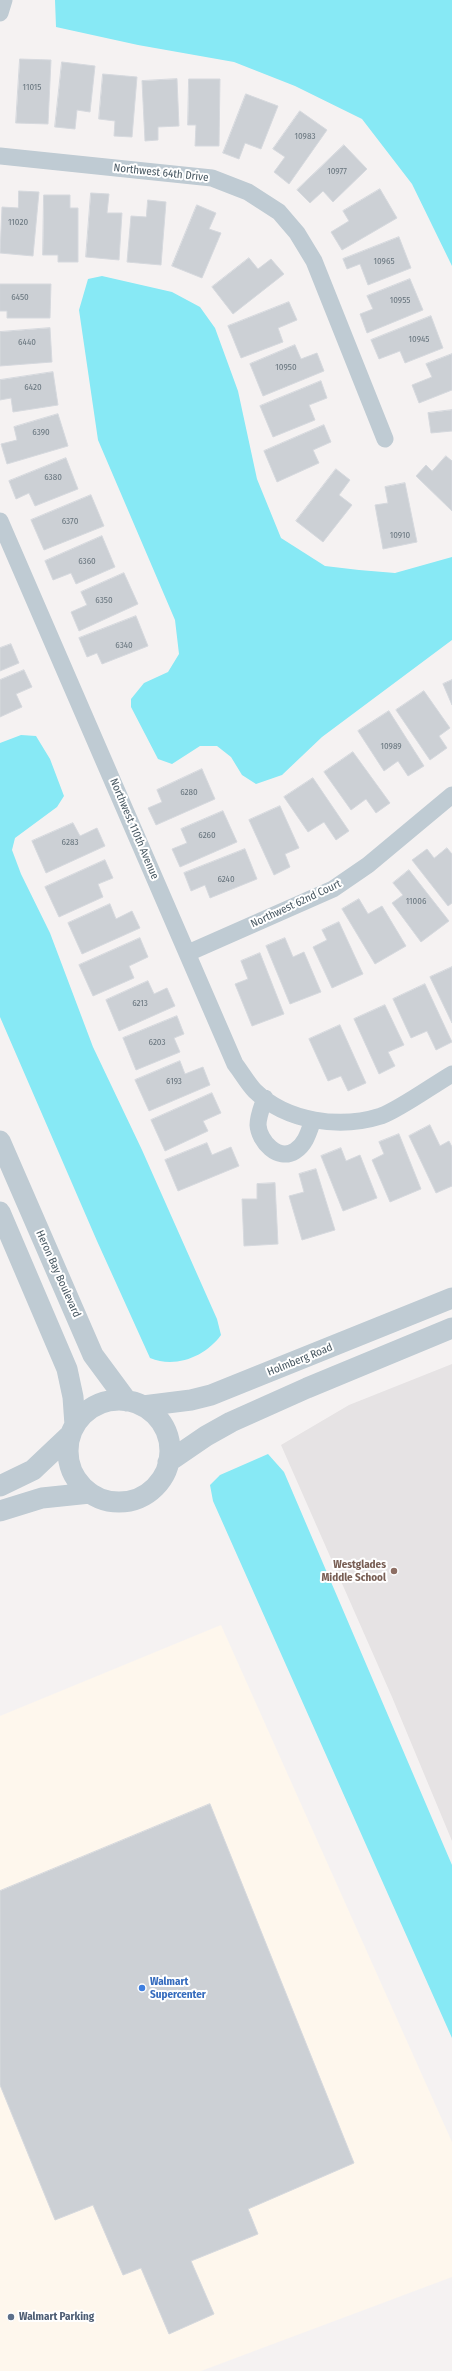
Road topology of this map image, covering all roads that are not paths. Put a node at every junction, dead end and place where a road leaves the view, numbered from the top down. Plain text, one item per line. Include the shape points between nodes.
1 (4, 0) edge
2 (0, 13) edge
3 (0, 156) edge
4 (385, 439) dead end
5 (0, 521) edge
6 (452, 795) edge
7 (188, 953) junction
8 (452, 1074) edge
9 (266, 1098) junction
10 (313, 1120) junction
11 (0, 1141) edge
12 (0, 1212) edge
13 (452, 1298) edge
14 (452, 1328) edge
15 (135, 1404) junction
16 (72, 1430) junction
17 (168, 1462) junction
18 (0, 1486) edge
19 (90, 1493) junction
20 (0, 1511) edge

1 - 2 street
3 - 4 street, Northwest 64th Drive via 212,178 248,192 279,212 314,261
5 - 7 street, Northwest 110th Avenue
6 - 7 street, Northwest 62nd Court via 368,865 334,889
7 - 9 street, Northwest 110th Avenue via 235,1064 255,1091
8 - 10 street, Northwest 110th Avenue via 382,1115 356,1122 332,1123
9 - 10 street, Northwest 110th Avenue via 296,1115
9 - 10 street via 260,1113 260,1134 270,1148 277,1152 294,1152 302,1145
11 - 15 street, Heron Bay Boulevard via 93,1355
12 - 16 street via 67,1369 74,1397
13 - 15 street, Holmberg Road via 211,1395 191,1400
14 - 17 street via 307,1388 226,1425
15 - 16 street via 103,1403 82,1416
15 - 17 street via 156,1416 165,1430 169,1446
16 - 18 street via 33,1470
16 - 19 street via 68,1448 73,1473
17 - 19 street via 162,1477 151,1490 137,1498 121,1502 105,1500
19 - 20 street via 42,1498

